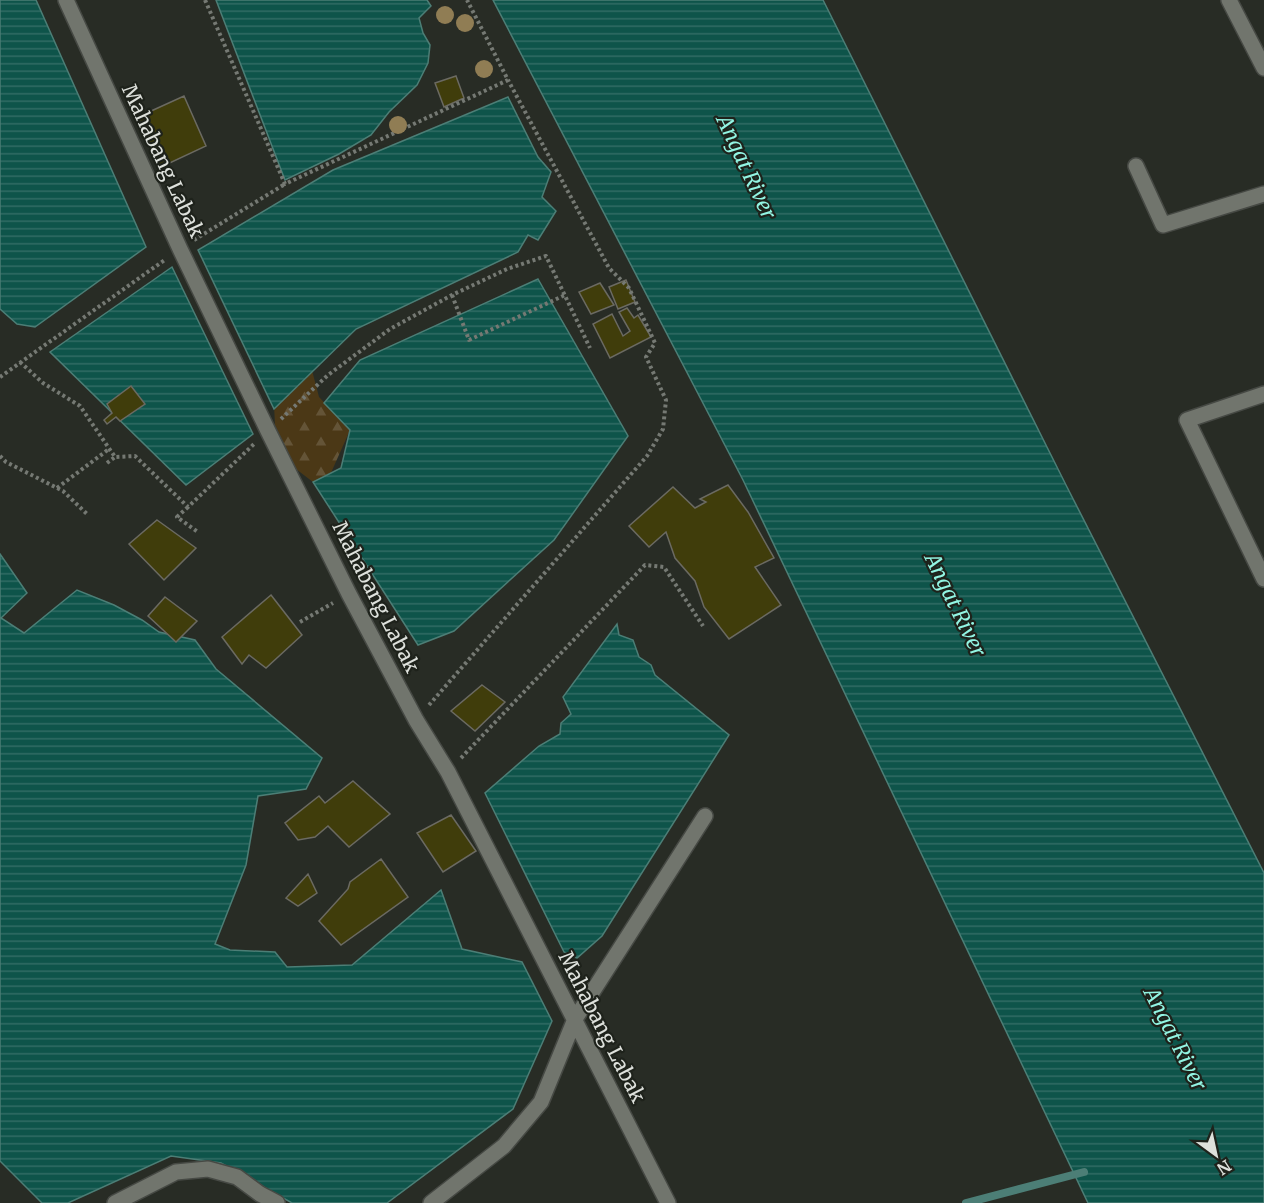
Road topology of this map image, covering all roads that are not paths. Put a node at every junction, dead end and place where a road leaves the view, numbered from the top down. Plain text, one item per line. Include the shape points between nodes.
1 (66, 0) edge
2 (1229, 0) edge
3 (1264, 68) edge
4 (1136, 166) dead end
5 (1264, 194) edge
6 (1264, 394) edge
7 (1264, 579) edge
8 (705, 816) dead end
9 (575, 1019) junction
10 (257, 1199) edge
11 (115, 1203) edge
12 (277, 1203) edge
13 (431, 1203) edge
14 (668, 1203) edge

1 - 9 street, Mahabang Labak via 180,249 349,594 448,772
2 - 3 street
4 - 5 street via 1163,225
6 - 7 street via 1187,420
8 - 9 street
9 - 13 street via 541,1102 504,1146
9 - 14 street, Mahabang Labak
10 - 11 street via 237,1177 208,1169 176,1172
10 - 12 street

